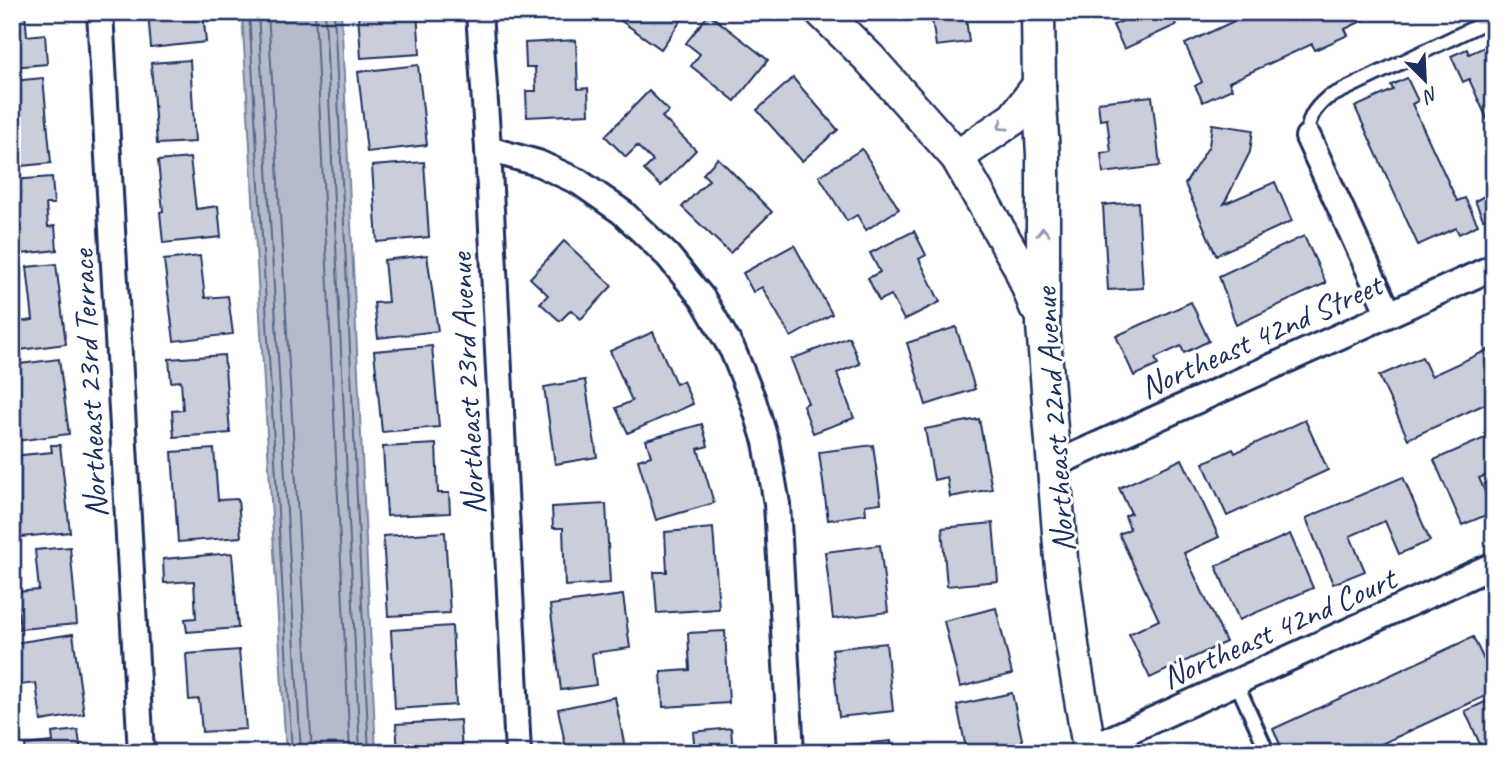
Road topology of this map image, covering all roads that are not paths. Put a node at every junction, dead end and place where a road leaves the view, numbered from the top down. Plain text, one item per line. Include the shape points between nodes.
1 (100, 12) edge
2 (479, 12) edge
3 (822, 12) edge
4 (1038, 12) edge
5 (1494, 18) edge
6 (1039, 85) junction
7 (1308, 137) joint
8 (488, 149) junction
9 (957, 157) junction
10 (1494, 267) edge
11 (1389, 314) junction
12 (1043, 325) junction
13 (1055, 464) junction
14 (1494, 565) edge
15 (1236, 682) junction
16 (1090, 751) edge
17 (141, 753) edge
18 (518, 753) edge
19 (791, 753) edge
20 (1268, 753) edge

1 - 17 street, Northeast 23rd Terrace
2 - 8 street, Northeast 23rd Avenue
3 - 9 street
4 - 6 street, Northeast 22nd Avenue
5 - 7 lane via 1327,98 1310,118
6 -> 9 street via 1014,118
12 -> 6 street, Northeast 22nd Avenue
7 - 11 street
8 - 18 street, Northeast 23rd Avenue
8 - 19 street via 538,163 579,182 622,212 668,256 703,299 733,351 766,442 777,503
9 - 12 street via 1019,265
10 - 11 street, Northeast 42nd Street
11 - 13 street, Northeast 42nd Street
12 - 13 street, Northeast 22nd Avenue
13 - 16 street, Northeast 22nd Avenue via 1063,572
14 - 15 street, Northeast 42nd Court
15 - 16 street, Northeast 42nd Court
15 - 20 lane

